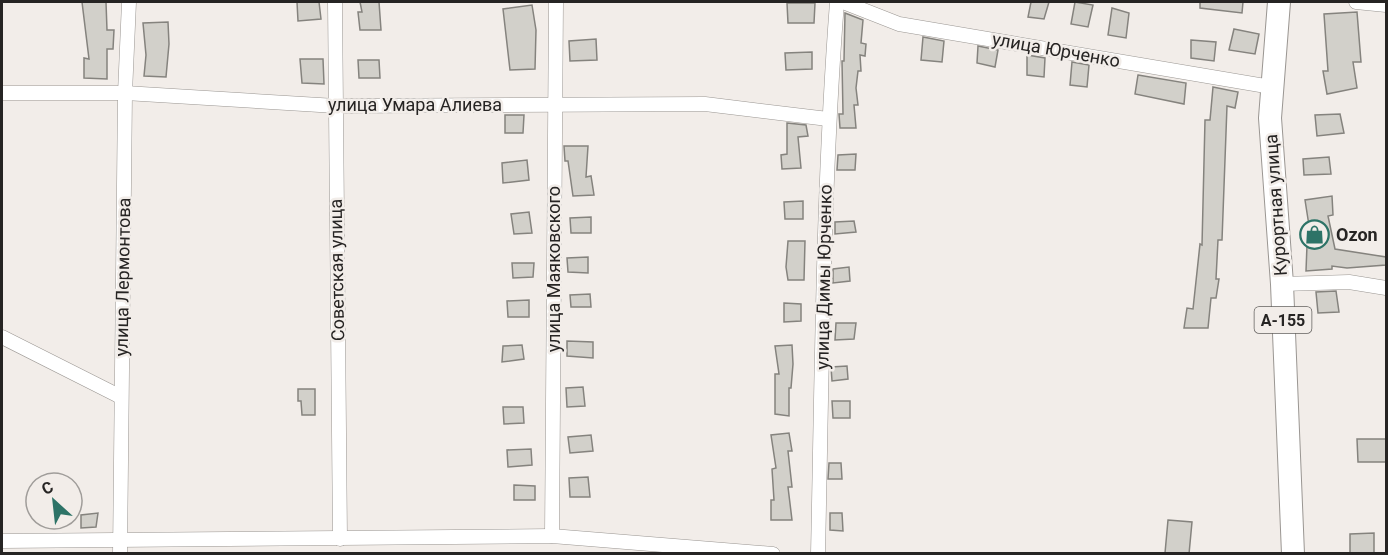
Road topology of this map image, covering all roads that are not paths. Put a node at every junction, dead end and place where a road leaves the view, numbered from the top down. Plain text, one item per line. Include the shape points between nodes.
1 (129, 2) edge
2 (335, 2) edge
3 (556, 2) edge
4 (837, 2) edge
5 (843, 2) edge
6 (1279, 2) edge
7 (1356, 2) edge
8 (1386, 5) edge
9 (1272, 87) junction
10 (2, 93) edge
11 (125, 93) junction
12 (555, 105) junction
13 (336, 106) junction
14 (828, 119) junction
15 (1282, 284) junction
16 (1386, 288) edge
17 (2, 337) edge
18 (121, 397) junction
19 (552, 537) junction
20 (120, 539) junction
21 (339, 539) junction
22 (2, 541) edge
23 (120, 554) edge
24 (773, 554) edge
25 (818, 554) edge
26 (1293, 554) edge

1 - 11 street, улица Лермонтова
2 - 13 street, Советская улица
3 - 12 street, улица Маяковского
4 - 14 street, улица Димы Юрченко
5 - 9 street, улица Юрченко via 899,24
6 - 9 main road, Курортная улица / А-155
7 - 8 street
9 - 15 main road, Курортная улица / А-155 via 1270,118
10 - 11 street, улица Умара Алиева
11 - 13 street, улица Умара Алиева
11 - 18 street, улица Лермонтова
12 - 13 street, улица Умара Алиева
12 - 14 street, улица Умара Алиева via 705,104
12 - 19 street, улица Маяковского
13 - 21 street, Советская улица
14 - 25 street, улица Димы Юрченко
15 - 16 street via 1349,282
15 - 26 main road, Курортная улица / А-155
17 - 18 street
18 - 20 street, улица Лермонтова
19 - 21 street
19 - 24 street
20 - 21 street
20 - 22 street
20 - 23 street, улица Лермонтова

